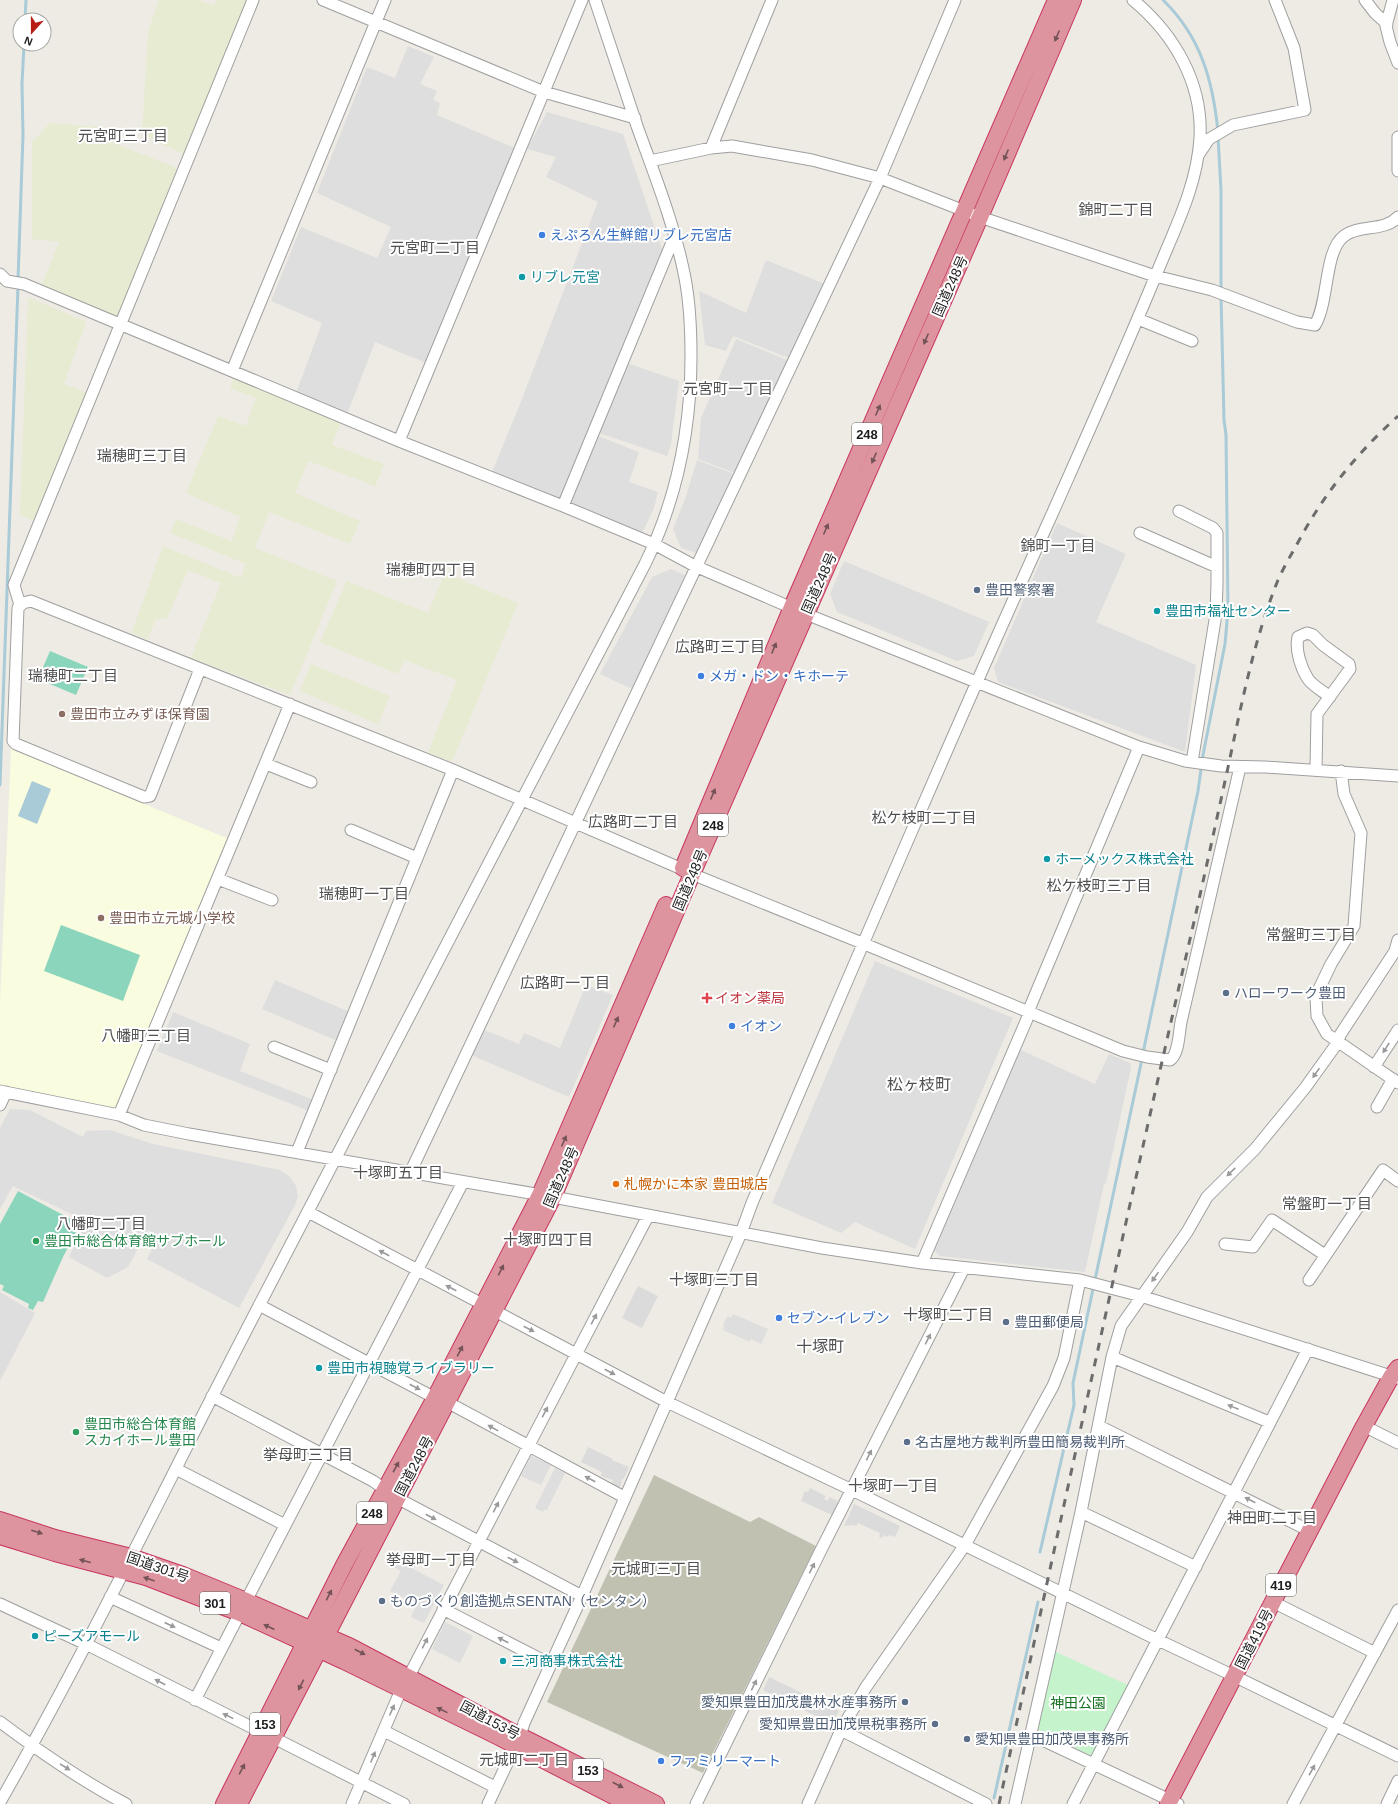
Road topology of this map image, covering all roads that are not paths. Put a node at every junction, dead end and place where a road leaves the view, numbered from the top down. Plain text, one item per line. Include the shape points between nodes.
1 (253, 0) edge
2 (322, 0) edge
3 (385, 0) edge
4 (582, 0) edge
5 (595, 0) edge
6 (772, 0) edge
7 (955, 0) edge
8 (1056, 0) edge
9 (1073, 0) edge
10 (1133, 0) edge
11 (1275, 0) edge
12 (1365, 0) edge
13 (1393, 0) edge
14 (376, 22) junction
15 (1387, 24) junction
16 (1398, 63) edge
17 (544, 92) junction
18 (635, 118) junction
19 (1398, 137) edge
20 (711, 148) junction
21 (1197, 156) junction
22 (650, 161) junction
23 (1398, 171) edge
24 (880, 178) junction
25 (965, 211) junction
26 (980, 217) junction
27 (1398, 217) edge
28 (675, 235) junction
29 (0, 274) edge
30 (1156, 276) junction
31 (1138, 319) junction
32 (120, 325) junction
33 (1192, 341) dead end
34 (232, 371) junction
35 (399, 441) junction
36 (563, 506) junction
37 (1179, 511) dead end
38 (1140, 533) dead end
39 (654, 544) junction
40 (696, 566) junction
41 (1217, 567) junction
42 (20, 605) junction
43 (799, 610) junction
44 (200, 669) junction
45 (976, 682) junction
46 (1330, 697) junction
47 (290, 704) junction
48 (1139, 747) junction
49 (1195, 762) junction
50 (266, 764) junction
51 (1240, 767) junction
52 (453, 770) junction
53 (1316, 770) junction
54 (1341, 771) junction
55 (1398, 776) edge
56 (310, 782) dead end
57 (522, 801) junction
58 (574, 822) junction
59 (352, 830) dead end
60 (418, 858) junction
61 (687, 872) junction
62 (218, 879) junction
63 (272, 900) dead end
64 (1398, 940) edge
65 (862, 943) junction
66 (1028, 1012) junction
67 (1398, 1030) edge
68 (1338, 1042) junction
69 (274, 1047) dead end
70 (1374, 1067) junction
71 (331, 1070) junction
72 (1396, 1081) edge
73 (3, 1092) edge
74 (0, 1105) edge
75 (1377, 1108) dead end
76 (120, 1115) junction
77 (298, 1152) junction
78 (335, 1161) junction
79 (410, 1173) junction
80 (1398, 1181) edge
81 (463, 1182) junction
82 (546, 1196) junction
83 (308, 1212) junction
84 (648, 1216) junction
85 (741, 1233) junction
86 (1226, 1244) dead end
87 (1325, 1255) junction
88 (922, 1263) junction
89 (964, 1268) junction
90 (418, 1272) junction
91 (1080, 1280) junction
92 (1309, 1280) dead end
93 (1141, 1296) junction
94 (259, 1305) junction
95 (489, 1308) junction
96 (1308, 1349) junction
97 (576, 1353) junction
98 (1112, 1357) junction
99 (370, 1363) junction
100 (1396, 1374) edge
101 (212, 1396) junction
102 (441, 1400) junction
103 (667, 1402) junction
104 (1269, 1422) junction
105 (1099, 1426) junction
106 (1364, 1426) junction
107 (1398, 1443) edge
108 (527, 1446) junction
109 (322, 1454) junction
110 (176, 1469) junction
111 (852, 1490) junction
112 (1234, 1492) junction
113 (390, 1494) junction
114 (624, 1497) junction
115 (1081, 1512) junction
116 (0, 1520) edge
117 (285, 1525) junction
118 (1310, 1531) junction
119 (0, 1536) edge
120 (478, 1542) junction
121 (965, 1545) junction
122 (131, 1557) junction
123 (1196, 1567) junction
124 (122, 1571) junction
125 (1062, 1592) junction
126 (582, 1596) junction
127 (110, 1597) junction
128 (1273, 1602) junction
129 (0, 1604) edge
130 (243, 1607) junction
131 (443, 1609) junction
132 (1398, 1610) edge
133 (315, 1640) junction
134 (1158, 1640) junction
135 (86, 1644) junction
136 (221, 1648) junction
137 (1375, 1653) junction
138 (550, 1664) junction
139 (1234, 1676) junction
140 (404, 1684) junction
141 (195, 1700) junction
142 (0, 1722) edge
143 (1336, 1726) junction
144 (842, 1730) junction
145 (384, 1731) junction
146 (1030, 1734) junction
147 (267, 1735) junction
148 (517, 1741) junction
149 (32, 1746) junction
150 (1398, 1756) edge
151 (1093, 1764) junction
152 (1398, 1781) edge
153 (362, 1783) junction
154 (496, 1787) junction
155 (0, 1802) edge
156 (1172, 1802) edge
157 (126, 1804) edge
158 (224, 1804) edge
159 (239, 1804) edge
160 (352, 1804) edge
161 (404, 1804) edge
162 (488, 1804) edge
163 (629, 1804) edge
164 (656, 1804) edge
165 (696, 1804) edge
166 (808, 1804) edge
167 (986, 1804) edge
168 (1015, 1804) edge
169 (1073, 1804) edge
170 (1293, 1804) edge
171 (1387, 1804) edge

1 - 32 street
2 - 14 street
3 - 14 street
4 - 17 street
5 - 18 street
6 - 20 street
7 - 24 street
8 - 25 highway, 国道248号 / 248
9 -> 26 highway, 国道248号 / 248
10 - 21 street via 1158,22 1181,56 1195,92 1199,115 1200,136
11 - 21 street via 1294,48 1305,110 1233,125 1211,138
12 - 15 street
13 - 15 street
14 - 17 street
14 - 34 street
15 - 16 street
17 - 18 street
17 - 35 street
18 - 22 street
19 - 23 street
20 - 22 street
20 - 24 street via 732,146 762,150
21 - 30 street via 1187,200
22 - 28 street
24 - 25 street
24 - 40 street
25 - 26 street
43 -> 25 highway, 国道248号 / 248
26 - 30 street
26 -> 43 highway, 国道248号 / 248
27 - 30 street via 1390,224 1345,235 1337,244 1332,256 1322,309 1315,325 1296,322 1212,290
28 - 36 street
28 - 39 street via 685,280 691,332 691,388 686,432 672,496
29 - 32 street via 7,281 24,284
30 - 31 street
31 - 33 street
31 - 45 street
32 - 34 street
32 - 42 street via 14,585
34 - 35 street
35 - 36 street
36 - 39 street
37 - 41 street via 1213,528 1217,533
38 - 41 street
39 - 40 street
39 - 57 street
40 - 43 street
40 - 58 street
41 - 49 street via 1216,614
42 - 44 street via 26,601 35,602
42 - 44 street via 13,741 144,797 150,796
43 - 45 street
43 - 61 highway, 国道248号 / 248
44 - 47 street
45 - 48 street
45 - 65 street
46 - 46 street via 1350,669 1348,664 1307,633 1298,637 1299,657 1309,680
46 - 53 street via 1317,714
47 - 50 street
47 - 52 street
48 - 49 street
48 - 66 street
49 - 51 street
50 - 56 street
50 - 62 street
51 - 53 street
51 - 66 street via 1174,1057 1167,1061 1123,1051
52 - 57 street
52 - 60 street
53 - 54 street
54 - 55 street
54 - 68 street via 1344,794 1361,833 1354,926 1319,989 1316,1009 1321,1025 1327,1034
57 - 58 street
57 - 78 street
58 - 61 street
58 - 79 street
59 - 60 street
60 - 71 street
61 - 65 street
61 - 82 highway, 国道248号 / 248
62 - 63 street
62 - 76 street
64 - 68 street via 1395,951 1340,1035
65 - 66 street
65 - 85 street
66 - 88 street
67 -> 70 street
68 - 70 street
68 -> 93 street via 1265,1137 1208,1198
69 - 71 street
70 - 72 street
71 - 77 street
72 - 75 street
73 - 74 street
73 - 76 street
76 - 77 street via 144,1125
77 - 78 street
78 - 79 street
78 - 83 street
79 - 81 street
80 - 87 street via 1383,1170
81 - 82 street
81 - 90 street
82 - 84 street
82 - 95 highway, 国道248号 / 248
90 -> 83 street
83 - 94 street
84 - 85 street
97 -> 84 street
85 - 88 street
85 - 103 street
86 - 87 street via 1253,1247 1272,1220
87 - 92 street
88 - 89 street
89 - 91 street
111 -> 89 street
95 -> 90 street
90 - 99 street
91 - 93 street
91 - 121 street via 1059,1372
93 - 96 street
93 - 98 street via 1121,1326
94 - 99 street
94 - 101 street
95 -> 97 street
95 - 102 highway, 国道248号 / 248
96 - 100 street
96 - 104 street
97 -> 103 street
108 -> 97 street
104 -> 98 street
98 - 105 street
99 -> 102 street
99 - 109 street
100 - 106 highway, 国道419号 / 419
101 - 109 street
101 - 110 street
108 -> 102 street
102 - 113 highway, 国道248号 / 248
103 - 111 street
103 - 114 street
104 - 112 street
105 - 112 street
105 - 115 street
106 - 107 street
106 - 118 highway, 国道419号 / 419
114 -> 108 street
120 -> 108 street
109 - 113 street via 373,1481
109 - 117 street
110 - 117 street
110 - 122 street
111 - 121 street
165 -> 111 street
118 -> 112 street
112 - 123 street
113 -> 120 street
113 - 133 highway, 国道248号 / 248
114 - 126 street
115 - 123 street
115 - 125 street
116 -> 122 highway, 国道301号 / 301 via 55,1538
117 - 130 street
118 - 128 highway, 国道419号 / 419
124 -> 119 highway, 国道301号 / 301
120 -> 126 street
120 - 131 street
121 - 125 street
121 - 144 street via 866,1687
122 - 124 street
122 - 130 highway, 国道301号 / 301 via 183,1575
123 - 134 street
124 - 127 street
130 -> 124 highway, 国道301号 / 301
125 - 134 street
125 - 146 street
126 - 138 street
127 - 135 street
127 -> 136 street
128 - 137 street
128 - 139 highway, 国道419号 / 419
129 - 135 street
130 - 133 highway, 国道301号 / 301
130 - 136 street
138 -> 131 street
140 -> 131 street
132 - 137 street
133 - 140 highway, 国道153号 / 153
133 - 147 highway, 153
134 - 139 street
134 - 151 street
141 -> 135 street
135 - 149 street
136 - 141 street
137 - 143 street
138 - 148 street
139 - 143 street
139 - 156 highway, 国道419号 / 419
145 -> 140 street
140 - 148 highway, 国道153号 / 153 via 497,1736
147 -> 141 street
142 - 149 street
143 - 150 street
170 -> 143 street
144 - 166 street
144 - 167 street
153 -> 145 street
145 - 154 street
146 - 151 street
146 - 168 street
147 - 153 street
158 -> 147 highway, 153
147 - 159 highway, 153
148 - 154 street
148 - 163 highway, 国道153号 / 153
148 -> 164 highway, 国道153号 / 153
149 - 155 street
149 -> 157 street
151 - 156 street
151 - 169 street
152 - 171 street
153 - 160 street
153 - 161 street
154 - 162 street

